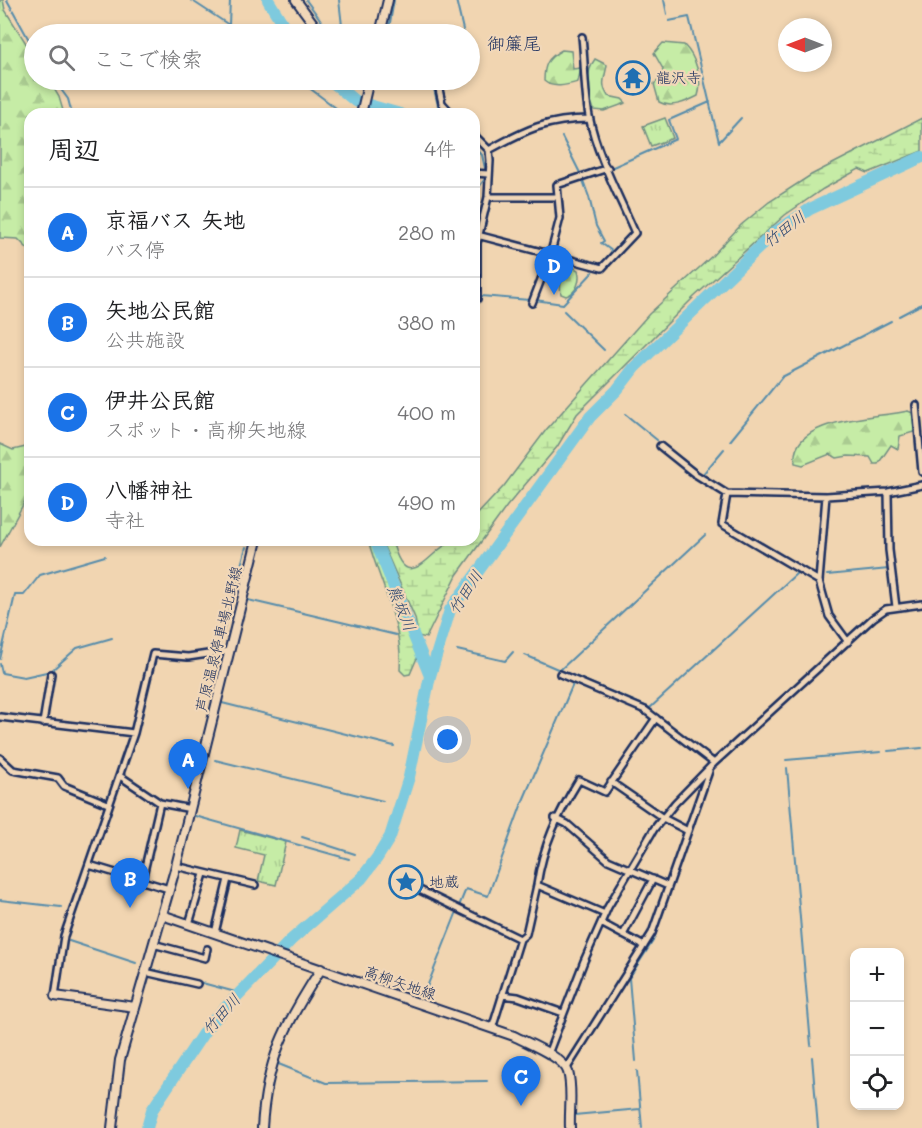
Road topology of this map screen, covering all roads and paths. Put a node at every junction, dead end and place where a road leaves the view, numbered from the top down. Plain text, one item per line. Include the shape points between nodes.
1 (296, 0) edge
2 (388, 0) edge
3 (314, 24) edge
4 (382, 24) edge
5 (582, 37) dead end
6 (367, 90) edge
7 (439, 90) edge
8 (363, 108) edge
9 (447, 108) edge
10 (590, 119) junction
11 (480, 141) edge
12 (489, 150) junction
13 (608, 168) junction
14 (480, 173) edge
15 (488, 174) junction
16 (488, 197) junction
17 (558, 197) junction
18 (481, 236) junction
19 (480, 240) edge
20 (550, 256) junction
21 (532, 303) dead end
22 (916, 405) dead end
23 (660, 446) dead end
24 (922, 472) edge
25 (922, 485) edge
26 (888, 492) junction
27 (728, 494) junction
28 (826, 496) junction
29 (255, 546) edge
30 (819, 581) junction
31 (922, 604) edge
32 (896, 607) junction
33 (848, 642) junction
34 (228, 651) junction
35 (51, 674) dead end
36 (560, 674) dead end
37 (0, 717) edge
38 (656, 718) junction
39 (43, 723) junction
40 (134, 733) junction
41 (0, 758) edge
42 (714, 763) junction
43 (710, 770) junction
44 (120, 776) junction
45 (612, 782) junction
46 (160, 803) junction
47 (108, 804) junction
48 (191, 809) junction
49 (555, 818) junction
50 (663, 818) junction
51 (688, 831) junction
52 (89, 866) junction
53 (176, 866) junction
54 (629, 869) junction
55 (204, 874) junction
56 (395, 878) dead end
57 (228, 879) junction
58 (653, 879) junction
59 (142, 880) junction
60 (255, 885) dead end
61 (537, 885) junction
62 (668, 886) junction
63 (169, 889) junction
64 (605, 914) junction
65 (162, 915) junction
66 (601, 923) junction
67 (189, 924) junction
68 (215, 933) junction
69 (623, 935) junction
70 (520, 939) junction
71 (153, 944) junction
72 (644, 946) junction
73 (207, 949) dead end
74 (321, 969) junction
75 (145, 972) junction
76 (197, 984) dead end
77 (502, 995) junction
78 (56, 996) joint
79 (135, 1007) junction
80 (563, 1013) junction
81 (492, 1029) junction
82 (548, 1054) junction
83 (567, 1068) junction
84 (112, 1128) edge
85 (261, 1128) edge
86 (570, 1128) edge

1 - 3 main road
2 - 4 main road
5 - 10 street
6 - 8 main road
7 - 9 street
10 - 12 street via 536,125
10 - 13 street
11 - 12 street
12 - 15 street
13 - 17 street via 557,185
13 - 20 street via 635,233 602,268
14 - 15 street
15 - 16 street
16 - 17 street
16 - 18 street
17 - 20 street via 560,218
18 - 19 street
18 - 20 street
20 - 21 street
22 - 24 street
23 - 27 street
25 - 26 street
26 - 28 street
26 - 32 street via 889,550
27 - 28 street
27 - 30 street via 722,524
28 - 30 street
29 - 34 main road, 芦原温泉停車場北野線
30 - 33 street via 829,616
31 - 32 street
32 - 33 street via 886,609
33 - 42 street
34 - 40 street via 188,657 153,654
34 - 48 main road, 芦原温泉停車場北野線
35 - 39 street
36 - 38 street
37 - 39 street
38 - 42 street
38 - 45 street
39 - 40 street
40 - 44 street
41 - 47 street via 13,770 58,778 64,786
42 - 43 street
43 - 50 street
43 - 51 street
44 - 46 street
44 - 47 street
45 - 49 street via 605,792 579,780
45 - 50 street
46 - 48 street
46 - 59 street
47 - 52 street
48 - 53 main road, 芦原温泉停車場北野線
49 - 54 street via 608,860
49 - 61 street
50 - 51 street
50 - 54 street
51 - 62 street
52 - 59 street
52 - 78 street via 64,936
53 - 55 street
53 - 63 main road, 芦原温泉停車場北野線
54 - 58 street
54 - 64 street
55 - 57 street
55 - 67 street
56 - 70 street
57 - 60 street
57 - 68 street
58 - 62 street
58 - 69 street
59 - 63 street
61 - 64 street
61 - 70 street via 526,934
62 - 72 street
63 - 65 main road, 芦原温泉停車場北野線
64 - 66 street
65 - 67 main road, 高柳矢地線
65 - 71 main road, 芦原温泉停車場北野線
66 - 69 street
66 - 80 street
67 - 68 main road, 高柳矢地線
68 - 74 main road, 高柳矢地線
69 - 72 street
70 - 77 street
71 - 73 street via 205,958
71 - 75 main road, 芦原温泉停車場北野線
72 - 83 street
74 - 81 main road, 高柳矢地線
74 - 85 main road via 294,1009 272,1058
75 - 76 street
75 - 79 main road, 芦原温泉停車場北野線
77 - 80 street
77 - 81 street
78 - 79 main road
79 - 84 main road, 芦原温泉停車場北野線 via 120,1060
80 - 82 street
81 - 82 main road, 高柳矢地線
82 - 83 main road, 高柳矢地線
83 - 86 main road

